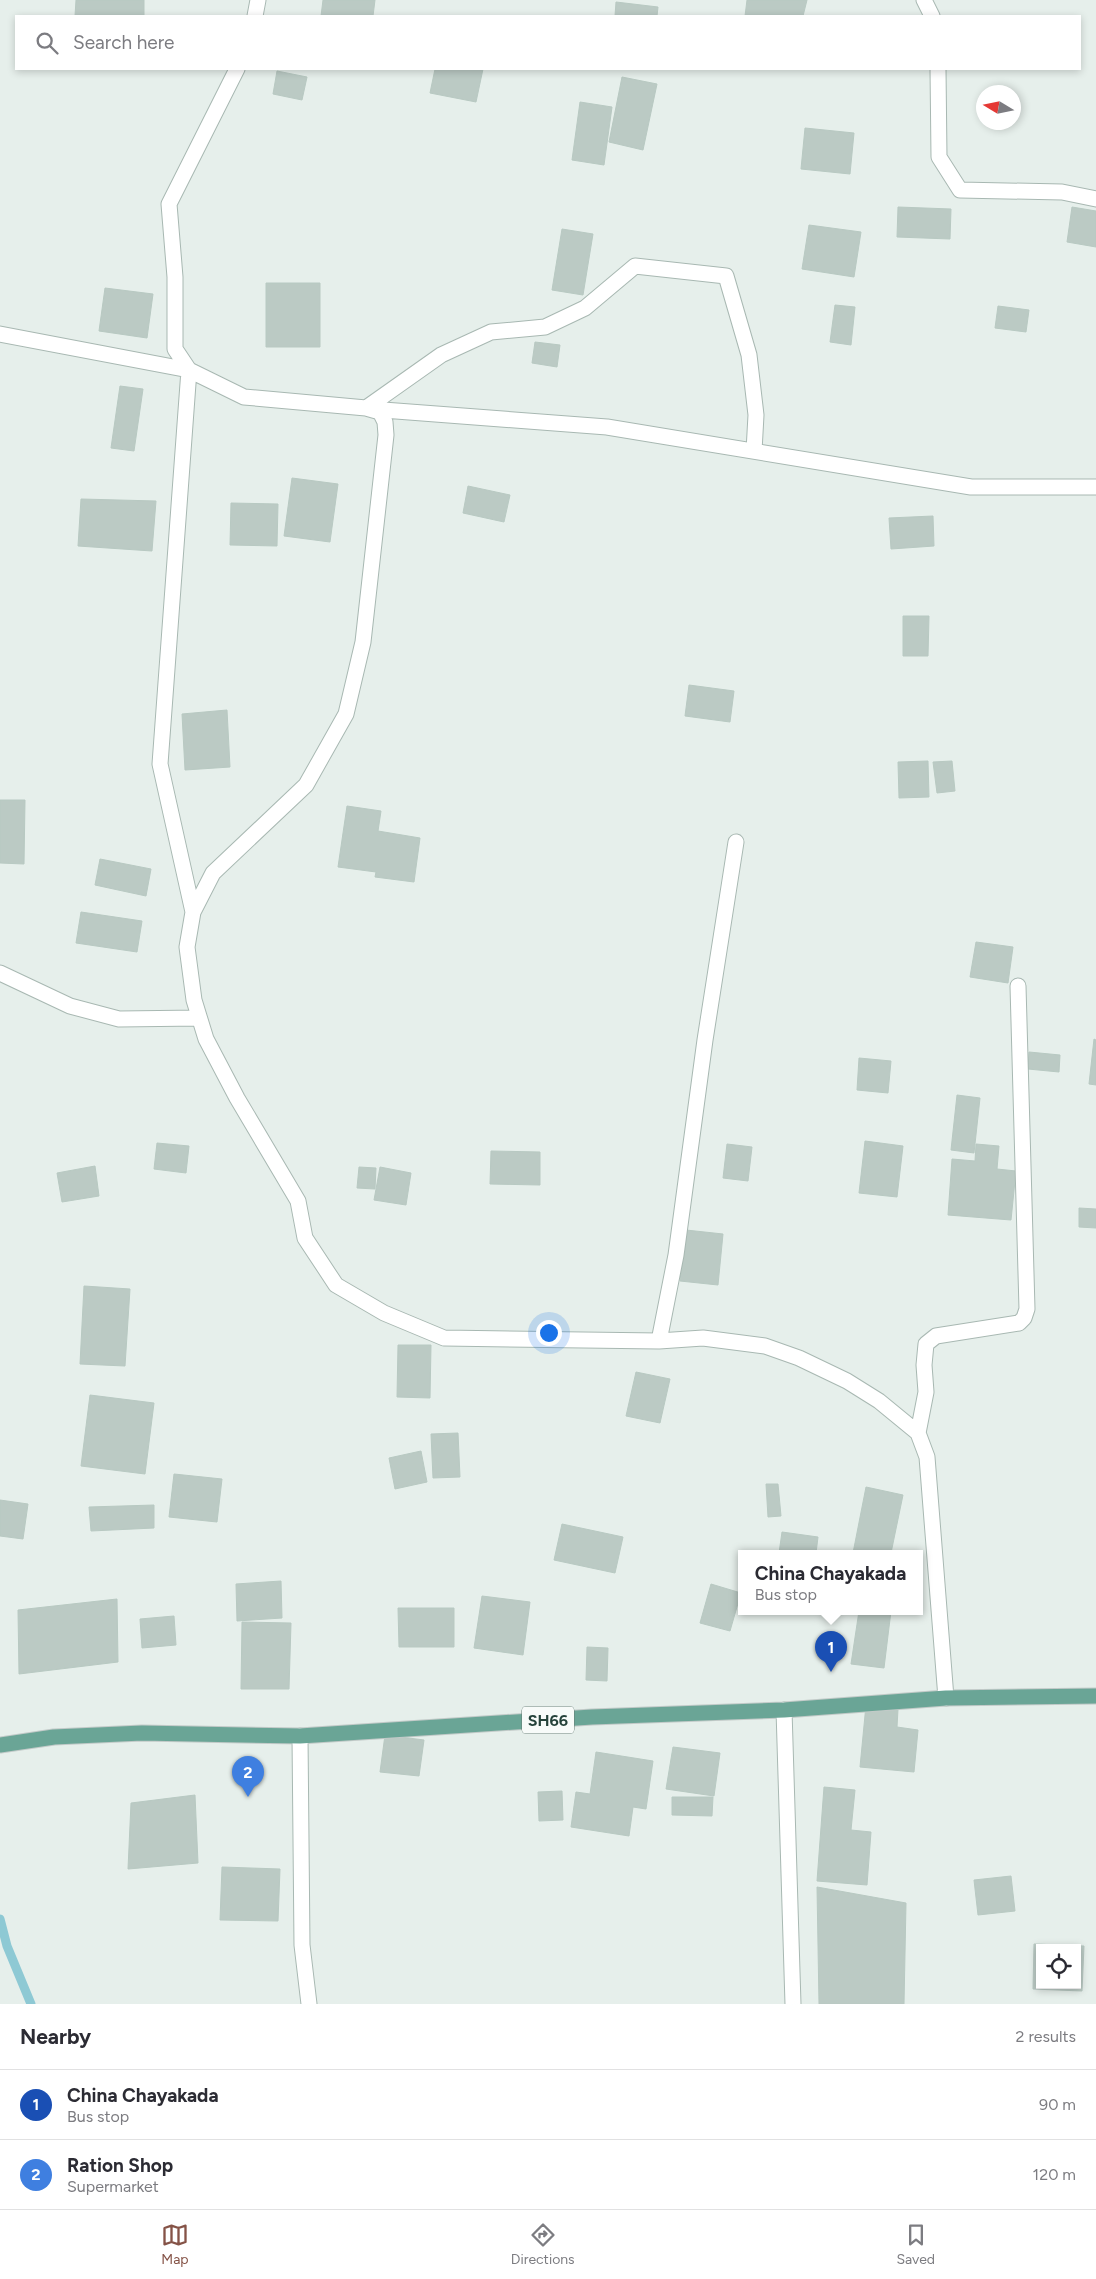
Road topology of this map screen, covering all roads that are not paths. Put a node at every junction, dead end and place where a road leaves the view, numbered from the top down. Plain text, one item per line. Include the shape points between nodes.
1 (258, 0) edge
2 (924, 0) edge
3 (255, 15) edge
4 (932, 15) edge
5 (236, 70) edge
6 (938, 70) edge
7 (1096, 199) edge
8 (0, 334) edge
9 (189, 370) junction
10 (366, 408) junction
11 (754, 451) junction
12 (1096, 487) edge
13 (736, 842) dead end
14 (193, 912) junction
15 (0, 973) edge
16 (1018, 986) dead end
17 (199, 1018) junction
18 (659, 1341) junction
19 (918, 1433) junction
20 (1096, 1696) edge
21 (946, 1698) junction
22 (784, 1710) junction
23 (300, 1736) junction
24 (0, 1744) edge
25 (309, 2004) edge
26 (793, 2004) edge

1 - 3 street
2 - 4 street
5 - 9 street via 169,204 175,277 175,349
6 - 7 street via 939,157 960,190 1062,192
8 - 9 street
9 - 10 street via 244,397
9 - 14 street via 160,764
10 - 11 street via 607,427
10 - 11 street via 441,355 458,347 492,332 545,327 585,308 634,266 726,276 748,355 756,415
10 - 14 street via 380,412 386,422 386,435 363,642 346,714 306,784 213,873
11 - 12 street via 971,487
13 - 18 street via 676,1255
14 - 17 street via 187,947
15 - 17 street via 70,1006 119,1019
16 - 19 street via 1024,1318 1019,1323 936,1336 926,1344 926,1392
17 - 18 street via 206,1039 237,1098 298,1202 305,1238 336,1284 384,1313 444,1338
18 - 19 street via 703,1338 774,1349 847,1381 879,1400
19 - 21 street via 927,1457
20 - 21 main road, SH66
21 - 22 main road, SH66
22 - 23 main road, SH66 via 592,1717
22 - 26 street
23 - 24 main road, SH66 via 142,1733 54,1737
23 - 25 street via 302,1945

